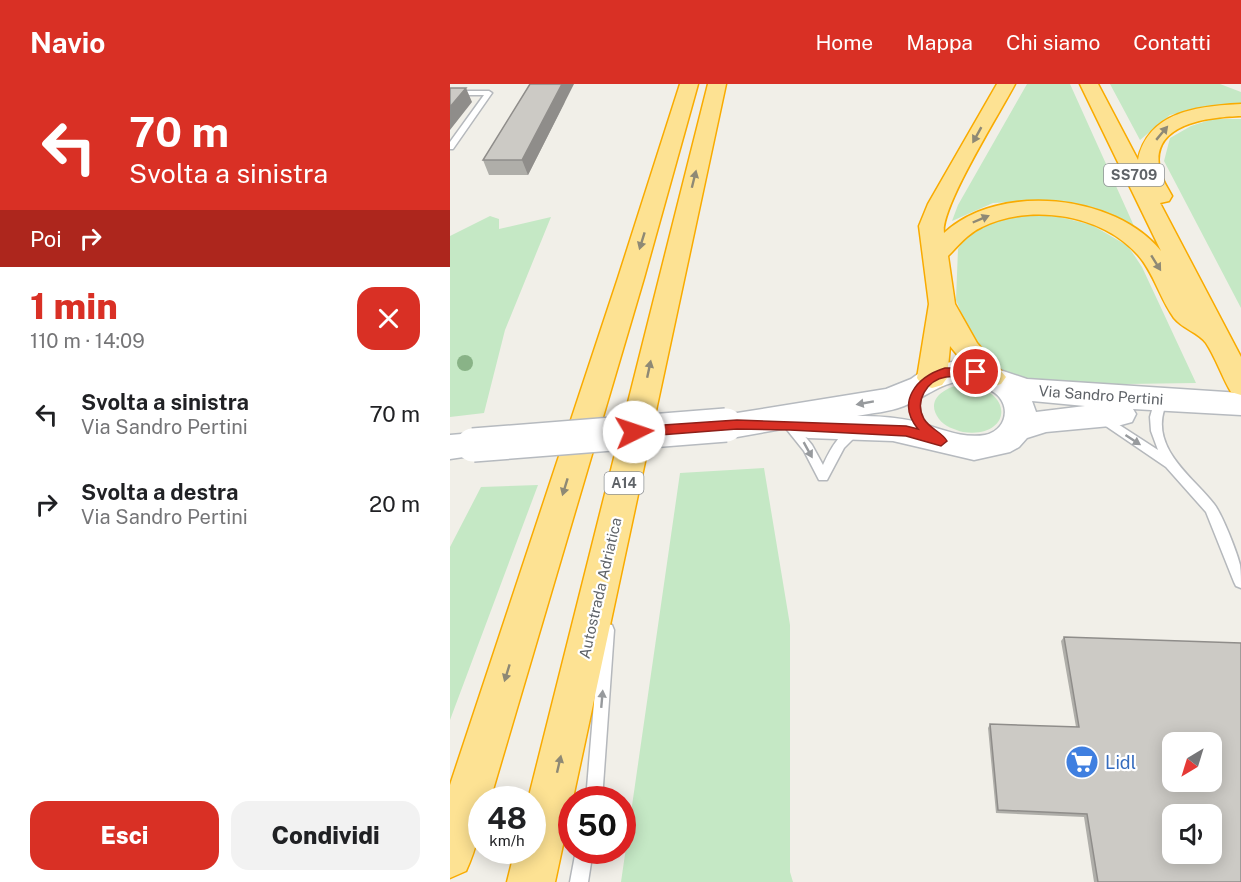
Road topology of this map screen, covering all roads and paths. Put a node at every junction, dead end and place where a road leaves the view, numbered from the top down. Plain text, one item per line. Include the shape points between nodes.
1 (689, 84) edge
2 (717, 84) edge
3 (1006, 84) edge
4 (1089, 84) edge
5 (450, 93) edge
6 (1241, 110) edge
7 (450, 147) edge
8 (935, 255) junction
9 (1180, 265) junction
10 (942, 304) junction
11 (1216, 336) junction
12 (998, 381) junction
13 (926, 382) junction
14 (1241, 385) edge
15 (1197, 402) junction
16 (1241, 404) edge
17 (1158, 410) junction
18 (1097, 416) junction
19 (731, 425) junction
20 (790, 426) junction
21 (859, 429) junction
22 (1017, 429) junction
23 (941, 441) junction
24 (462, 446) edge
25 (1170, 464) junction
26 (616, 522) junction
27 (1241, 582) edge
28 (595, 786) edge
29 (450, 855) edge
30 (582, 864) edge
31 (531, 882) edge
32 (579, 882) edge

1 -> 29 highway
26 -> 2 highway, Autostrada Adriatica / A14 via 661,311
3 -> 8 highway via 939,204 931,226
4 - 9 highway, SS709
5 - 7 lane via 489,93
9 -> 6 highway via 1179,234 1149,169 1150,153 1167,126 1209,112
8 - 10 highway
8 -> 11 highway via 968,225 990,215 1043,208 1099,219 1139,242 1154,258 1184,313
9 - 11 highway, SS709
10 - 12 highway via 966,349
10 - 13 highway
11 - 14 highway, SS709
12 - 13 main road, Via Sandro Pertini via 960,371
12 - 15 main road, Via Sandro Pertini via 1062,394
12 - 22 main road, Via Sandro Pertini via 1015,395 1020,407
13 -> 19 main road, Via Sandro Pertini via 891,399
13 - 23 main road, Via Sandro Pertini via 915,397 914,409 927,432
15 - 16 main road, Via Sandro Pertini
15 - 17 main road, Via Sandro Pertini
17 - 18 main road, Via Sandro Pertini
17 - 25 lane via 1155,429
18 - 22 main road, Via Sandro Pertini via 1046,421
18 -> 25 lane
19 - 20 main road, Via Sandro Pertini
19 - 24 main road, Via Sandro Pertini, bridge
20 - 21 main road, Via Sandro Pertini
20 -> 21 lane via 808,448 823,477 844,438
21 - 23 main road, Via Sandro Pertini via 906,431
22 - 23 main road, Via Sandro Pertini via 1006,440 975,449
25 - 27 lane via 1211,509
28 -> 26 lane
31 -> 26 highway, Autostrada Adriatica / A14
30 - 32 lane

